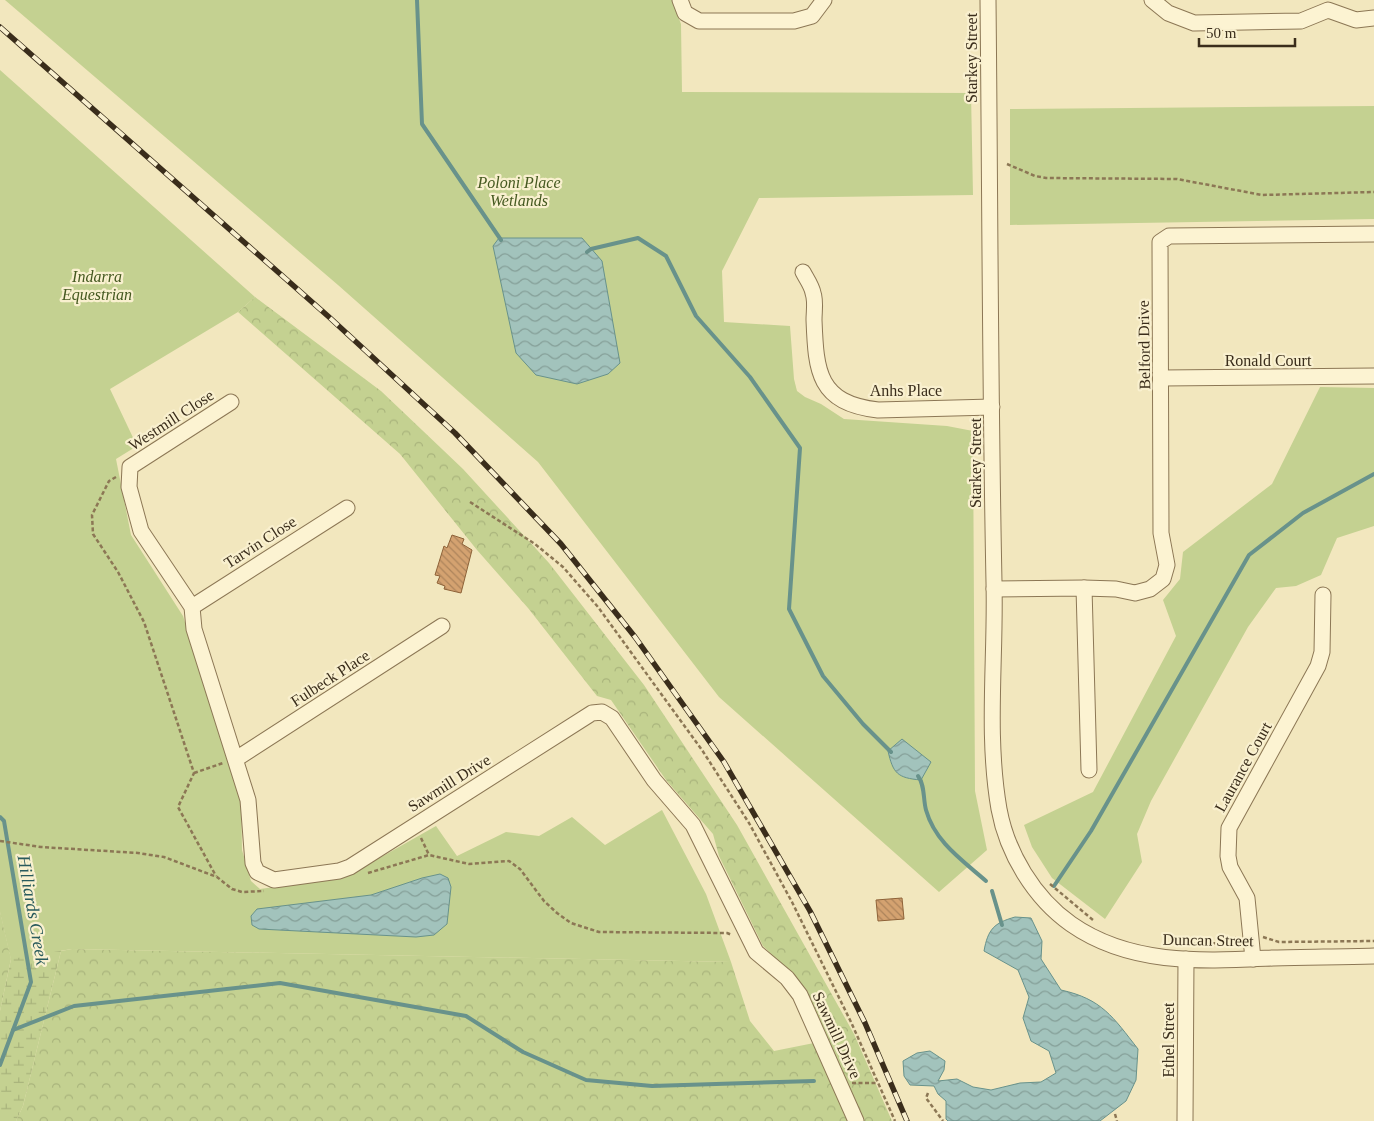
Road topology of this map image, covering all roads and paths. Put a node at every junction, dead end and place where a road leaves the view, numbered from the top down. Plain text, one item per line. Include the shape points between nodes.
1 (680, 0) edge
2 (824, 0) edge
3 (988, 0) edge
4 (1152, 0) edge
5 (1327, 5) edge
6 (1374, 18) edge
7 (1007, 164) dead end
8 (1374, 192) edge
9 (1374, 234) edge
10 (803, 272) dead end
11 (1374, 376) edge
12 (1162, 378) junction
13 (230, 402) dead end
14 (992, 407) junction
15 (130, 467) junction
16 (470, 502) dead end
17 (346, 508) dead end
18 (1084, 588) junction
19 (994, 590) junction
20 (1323, 595) dead end
21 (192, 607) junction
22 (442, 626) dead end
23 (236, 758) junction
24 (1089, 770) dead end
25 (194, 773) junction
26 (414, 826) junction
27 (0, 841) edge
28 (430, 855) junction
29 (365, 874) dead end
30 (217, 877) junction
31 (1046, 880) dead end
32 (273, 890) dead end
33 (1054, 909) joint
34 (1100, 924) dead end
35 (1251, 936) junction
36 (736, 939) dead end
37 (1374, 941) edge
38 (1174, 944) dead end
39 (1374, 956) edge
40 (1252, 959) junction
41 (1186, 960) junction
42 (839, 1082) junction
43 (878, 1083) junction
44 (928, 1093) dead end
45 (1115, 1114) dead end
46 (856, 1121) edge
47 (894, 1121) edge
48 (943, 1121) edge
49 (1117, 1121) edge
50 (1185, 1121) edge

1 - 2 street via 685,13 698,21 794,21 812,16
3 - 14 street, Starkey Street
4 - 5 street via 1168,13 1194,23 1301,21
5 - 6 street via 1356,20
7 - 8 path via 1046,178 1177,179 1262,195
9 - 12 street, Belford Drive via 1169,236 1160,242
10 - 14 street, Anhs Place via 814,293 817,360 824,383 838,399 859,408 878,410
11 - 12 street, Ronald Court
12 - 18 street, Belford Drive via 1161,533 1167,565 1163,579 1150,589 1135,593
13 - 15 street, Westmill Close
14 - 19 street, Starkey Street
15 - 21 street, Sawmill Drive via 129,487 141,531
15 - 25 path via 110,481 92,515 93,534 118,572 144,622
16 - 43 path via 535,544 563,567 598,607 702,750 749,823 792,902
17 - 21 street, Tarvin Close
18 - 19 street, Belford Drive
18 - 24 street
19 - 33 street, Starkey Street via 991,716 1000,810 1007,835 1026,876
20 - 35 street, Laurance Court via 1322,652 1318,666 1229,828 1230,867 1247,898
21 - 23 street, Sawmill Drive via 194,629
22 - 23 street, Fulbeck Place
23 - 25 path
23 - 26 street, Sawmill Drive via 248,800 254,863 257,872 265,877 274,880 344,869
25 - 30 path via 178,807
26 - 28 path
26 - 42 street, Sawmill Drive via 592,713 602,712 612,718 654,780 693,825 756,952 787,978 800,995
27 - 30 path via 164,857
28 - 29 path
28 - 36 path via 469,864 509,861 520,869 557,913 599,932 727,933
30 - 32 path via 232,889 242,892
31 - 34 path
33 - 41 street, Duncan Street via 1071,924 1102,941 1132,952
35 - 37 path via 1278,942
35 - 38 path via 1237,936 1228,943
35 - 40 street, Laurance Court
39 - 40 street, Duncan Street
40 - 41 street, Duncan Street
41 - 50 street, Ethel Street
42 - 43 path
42 - 46 street, Sawmill Drive
43 - 47 path
44 - 48 path via 926,1098
45 - 49 path

